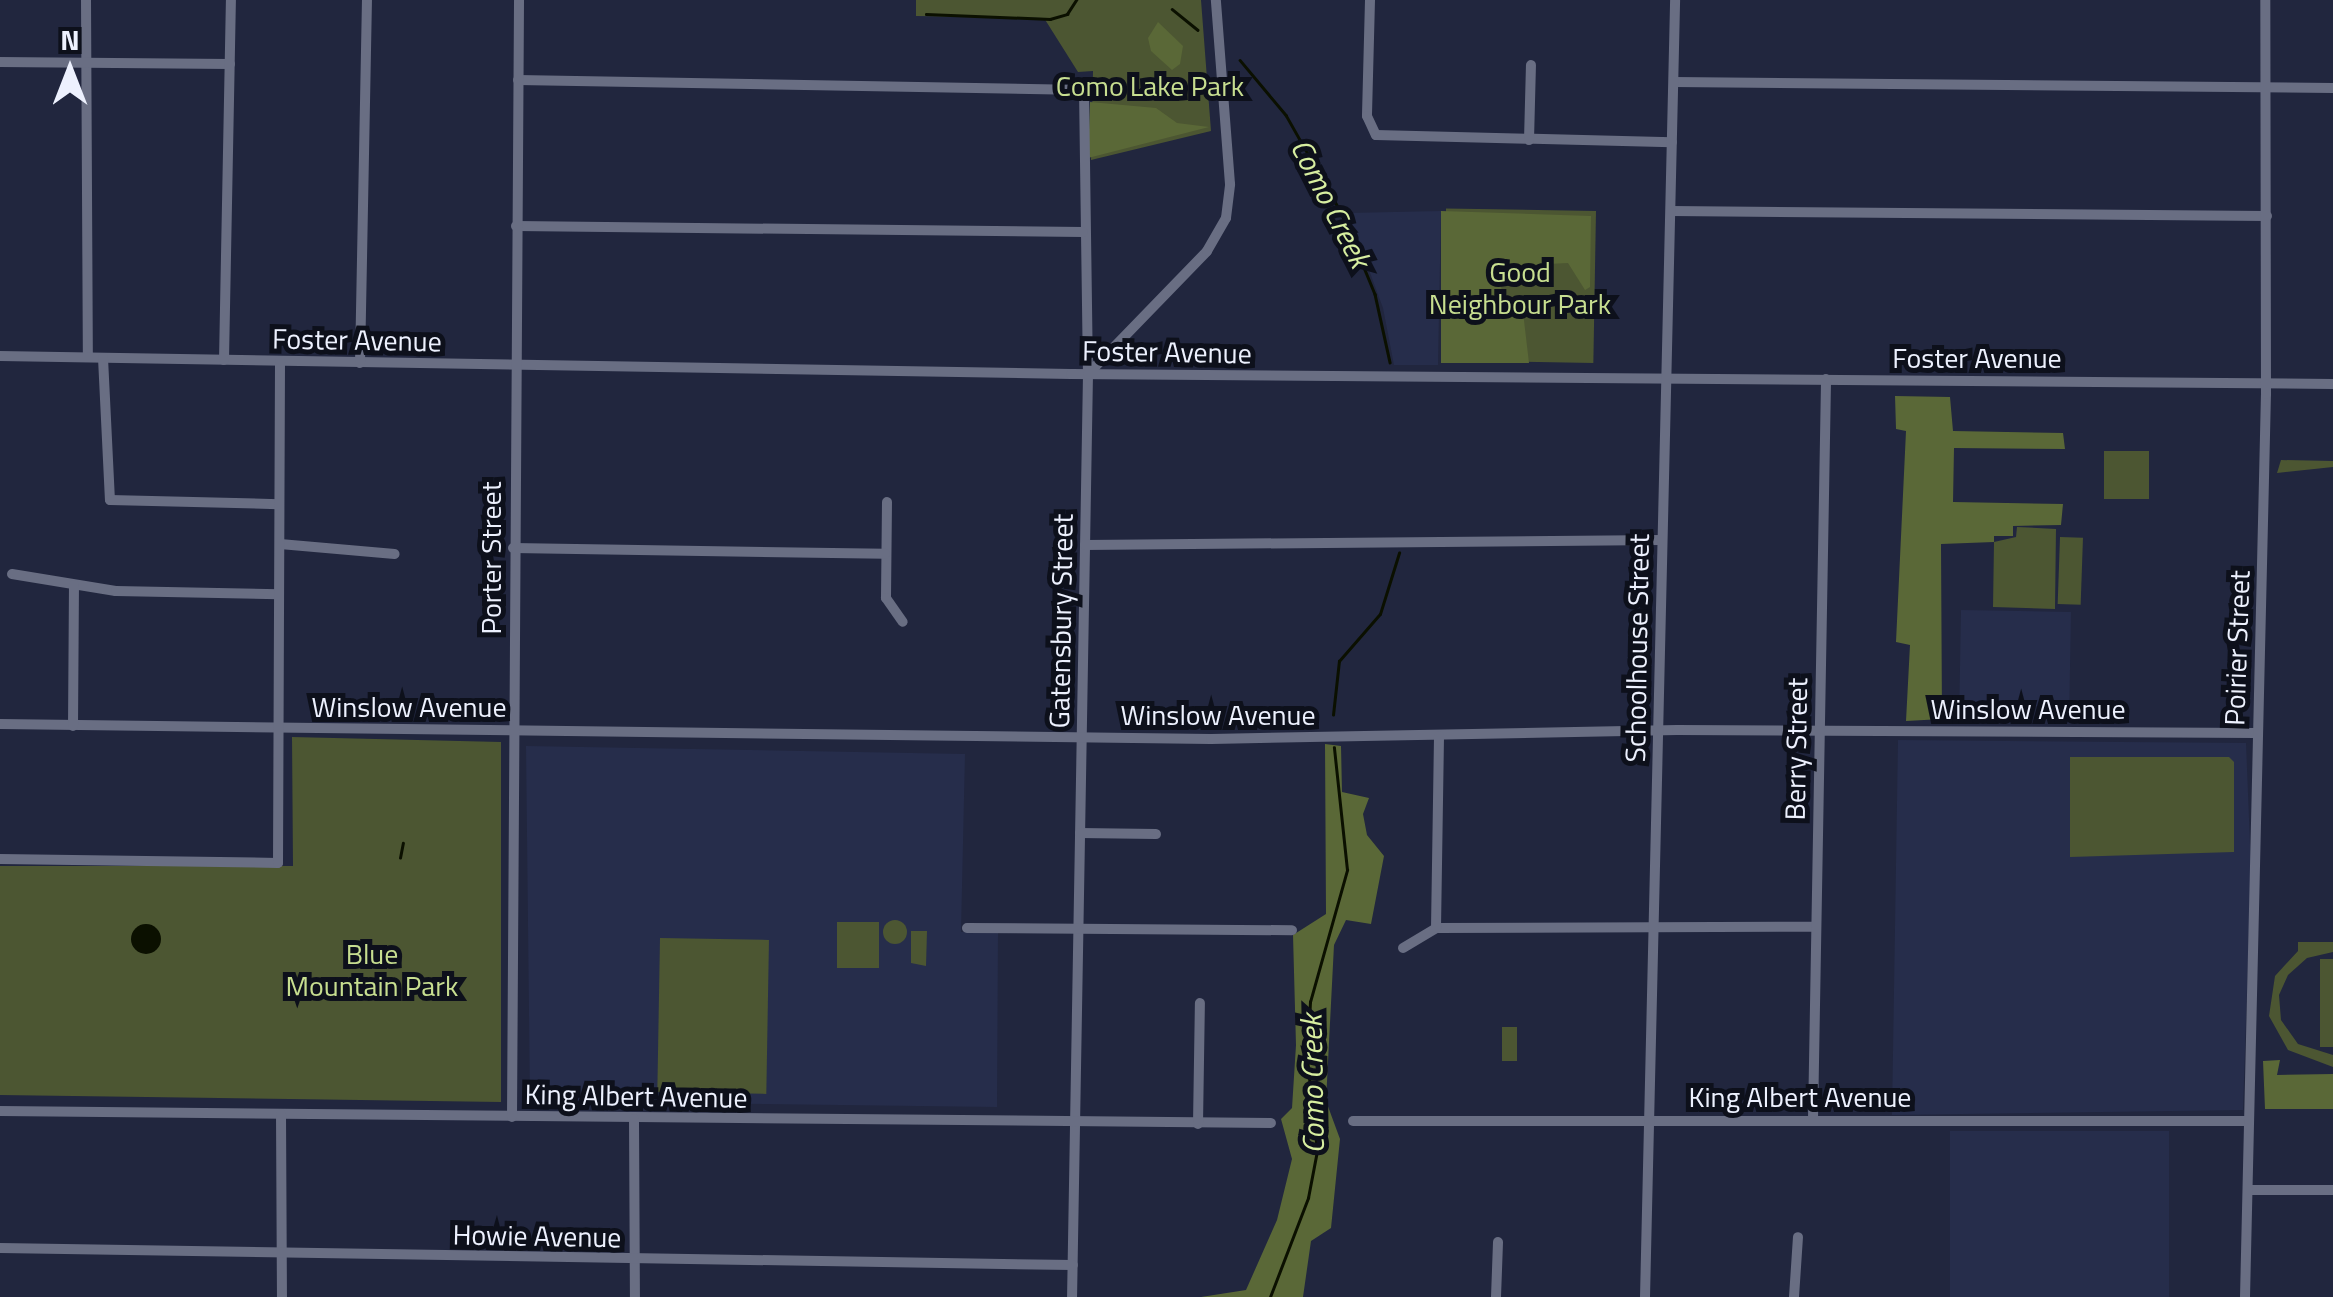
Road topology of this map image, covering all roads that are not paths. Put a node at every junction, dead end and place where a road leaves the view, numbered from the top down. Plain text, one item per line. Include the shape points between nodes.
1 (86, 0) edge
2 (231, 0) edge
3 (366, 0) edge
4 (519, 0) edge
5 (1216, 0) edge
6 (1370, 0) edge
7 (1676, 0) edge
8 (2265, 0) edge
9 (0, 62) edge
10 (88, 63) junction
11 (230, 64) junction
12 (1530, 64) dead end
13 (518, 80) junction
14 (1674, 82) junction
15 (2266, 87) junction
16 (2333, 88) edge
17 (1528, 140) junction
18 (1672, 142) junction
19 (1670, 211) junction
20 (2267, 216) junction
21 (516, 226) junction
22 (1083, 232) junction
23 (0, 356) edge
24 (88, 358) junction
25 (103, 358) junction
26 (224, 360) junction
27 (280, 361) junction
28 (360, 363) junction
29 (514, 366) junction
30 (1088, 374) junction
31 (1666, 374) junction
32 (1826, 379) junction
33 (2266, 383) junction
34 (2333, 384) edge
35 (887, 502) dead end
36 (279, 504) junction
37 (1662, 540) junction
38 (280, 544) junction
39 (1085, 546) junction
40 (513, 548) junction
41 (394, 554) dead end
42 (886, 554) junction
43 (12, 574) dead end
44 (74, 585) junction
45 (279, 594) junction
46 (902, 622) dead end
47 (0, 724) edge
48 (73, 726) junction
49 (280, 729) junction
50 (513, 731) junction
51 (1820, 731) junction
52 (1658, 732) junction
53 (2256, 732) junction
54 (1439, 736) junction
55 (1082, 737) junction
56 (1080, 833) junction
57 (1156, 834) dead end
58 (0, 859) edge
59 (1652, 926) junction
60 (1814, 927) junction
61 (967, 928) dead end
62 (1436, 928) junction
63 (1078, 929) junction
64 (1292, 930) dead end
65 (1403, 948) dead end
66 (1200, 1003) dead end
67 (0, 1111) edge
68 (282, 1114) junction
69 (512, 1117) junction
70 (634, 1119) junction
71 (1813, 1119) junction
72 (1650, 1120) junction
73 (2248, 1121) junction
74 (1353, 1122) dead end
75 (1074, 1124) junction
76 (1198, 1124) junction
77 (1271, 1124) dead end
78 (2248, 1190) junction
79 (2333, 1190) edge
80 (1798, 1237) dead end
81 (1498, 1242) dead end
82 (0, 1248) edge
83 (282, 1254) junction
84 (634, 1260) junction
85 (1073, 1266) junction
86 (282, 1297) edge
87 (635, 1297) edge
88 (1072, 1297) edge
89 (1496, 1297) edge
90 (1645, 1297) edge
91 (1794, 1297) edge
92 (2245, 1297) edge

1 - 10 street
2 - 11 street
3 - 28 street
4 - 13 street, Porter Street
5 - 30 street via 1230,184 1226,218 1207,252
6 - 17 street via 1367,116 1376,135
7 - 14 street, Schoolhouse Street
8 - 15 street, Poirier Street
9 - 10 street
10 - 11 street
10 - 24 street
11 - 26 street
12 - 17 street
13 - 21 street, Porter Street
13 - 22 street, Gatensbury Street via 1084,90
14 - 15 street
14 - 18 street, Schoolhouse Street
15 - 16 street
15 - 20 street, Poirier Street
17 - 18 street
18 - 19 street, Schoolhouse Street
19 - 20 street
19 - 31 street, Schoolhouse Street
20 - 33 street, Poirier Street
21 - 22 street
21 - 29 street, Porter Street
22 - 30 street, Gatensbury Street
23 - 24 street, Foster Avenue
24 - 25 street, Foster Avenue
25 - 26 street, Foster Avenue
25 - 36 street via 104,486 110,500
26 - 27 street, Foster Avenue
27 - 28 street, Foster Avenue
27 - 36 street
28 - 29 street, Foster Avenue
29 - 30 street, Foster Avenue
29 - 40 street, Porter Street
30 - 31 street, Foster Avenue
30 - 39 street, Gatensbury Street
31 - 32 street, Foster Avenue
31 - 37 street, Schoolhouse Street
32 - 33 street, Foster Avenue
32 - 51 street, Berry Street
33 - 34 street, Foster Avenue
33 - 53 street, Poirier Street
35 - 42 street
36 - 38 street
37 - 39 street
37 - 52 street, Schoolhouse Street
38 - 41 street
38 - 45 street
39 - 55 street, Gatensbury Street
40 - 42 street
40 - 50 street, Porter Street
42 - 46 street via 886,598
43 - 44 street
44 - 45 street
44 - 48 street
45 - 49 street
47 - 48 street, Winslow Avenue
48 - 49 street, Winslow Avenue
49 - 50 street, Winslow Avenue
49 - 58 street via 278,862
50 - 55 street, Winslow Avenue
50 - 69 street, Porter Street
51 - 52 street, Winslow Avenue
51 - 53 street, Winslow Avenue
51 - 60 street, Berry Street
52 - 54 street, Winslow Avenue
52 - 59 street, Schoolhouse Street
53 - 73 street, Poirier Street
54 - 55 street, Winslow Avenue
54 - 62 street
55 - 56 street, Gatensbury Street
56 - 57 street
56 - 63 street, Gatensbury Street
59 - 60 street
59 - 62 street
59 - 72 street, Schoolhouse Street
60 - 71 street, Berry Street
61 - 63 street
62 - 65 street
63 - 64 street
63 - 75 street, Gatensbury Street
66 - 76 street
67 - 68 street, King Albert Avenue
68 - 69 street, King Albert Avenue
68 - 83 street
69 - 70 street, King Albert Avenue
70 - 75 street, King Albert Avenue
70 - 84 street
71 - 72 street, King Albert Avenue
71 - 73 street, King Albert Avenue
72 - 74 street, King Albert Avenue
72 - 90 street, Schoolhouse Street
73 - 78 street, Poirier Street
75 - 76 street, King Albert Avenue
75 - 85 street, Gatensbury Street
76 - 77 street, King Albert Avenue
78 - 79 street
78 - 92 street, Poirier Street
80 - 91 street
81 - 89 street
82 - 83 street, Howie Avenue
83 - 84 street, Howie Avenue
83 - 86 street
84 - 85 street, Howie Avenue
84 - 87 street
85 - 88 street, Gatensbury Street

